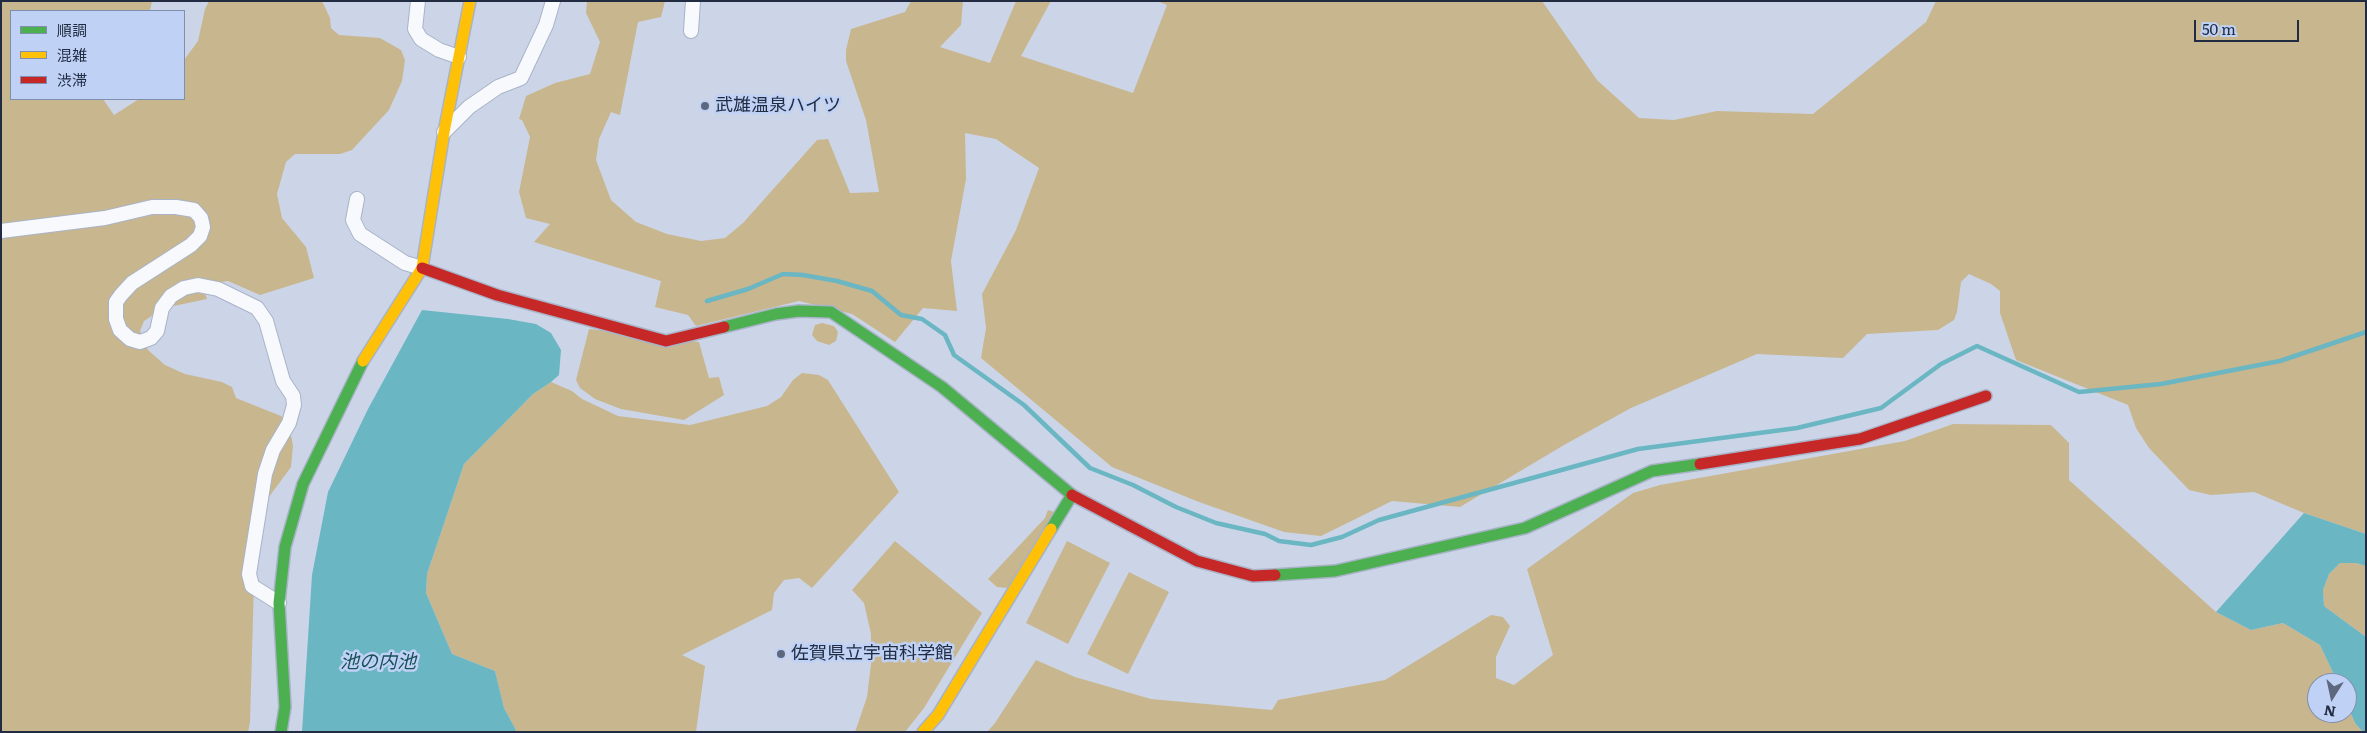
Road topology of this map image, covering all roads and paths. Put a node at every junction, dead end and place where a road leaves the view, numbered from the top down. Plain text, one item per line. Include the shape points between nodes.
1 (418, 1) edge
2 (470, 1) edge
3 (553, 1) edge
4 (693, 1) edge
5 (691, 31) dead end
6 (459, 57) junction
7 (444, 132) junction
8 (357, 199) dead end
9 (1, 231) edge
10 (422, 268) junction
11 (1986, 396) dead end
12 (1072, 495) junction
13 (279, 603) junction
14 (281, 732) edge
15 (923, 732) edge

1 - 6 street via 415,29 421,39 438,50
2 - 6 street
3 - 7 street via 546,25 521,78 498,86
4 - 5 street
6 - 7 street
7 - 10 street
8 - 10 street via 353,220 360,234 405,263
9 - 13 street via 105,218 152,207 194,210 201,218 200,236 191,245 132,283 121,294 116,302 116,319 120,330 130,340 140,342 151,338 157,331 162,308 171,296 184,288 198,285 218,289 256,308 266,321 294,404 289,423 272,450 265,474 249,574 252,586
10 - 12 street via 497,295 666,341 776,314 831,312 942,387
10 - 13 street via 360,366 303,484 285,547
11 - 12 street via 1860,439 1652,471 1525,528 1335,571 1253,576 1197,561
12 - 15 street via 938,715
13 - 14 street via 285,707

